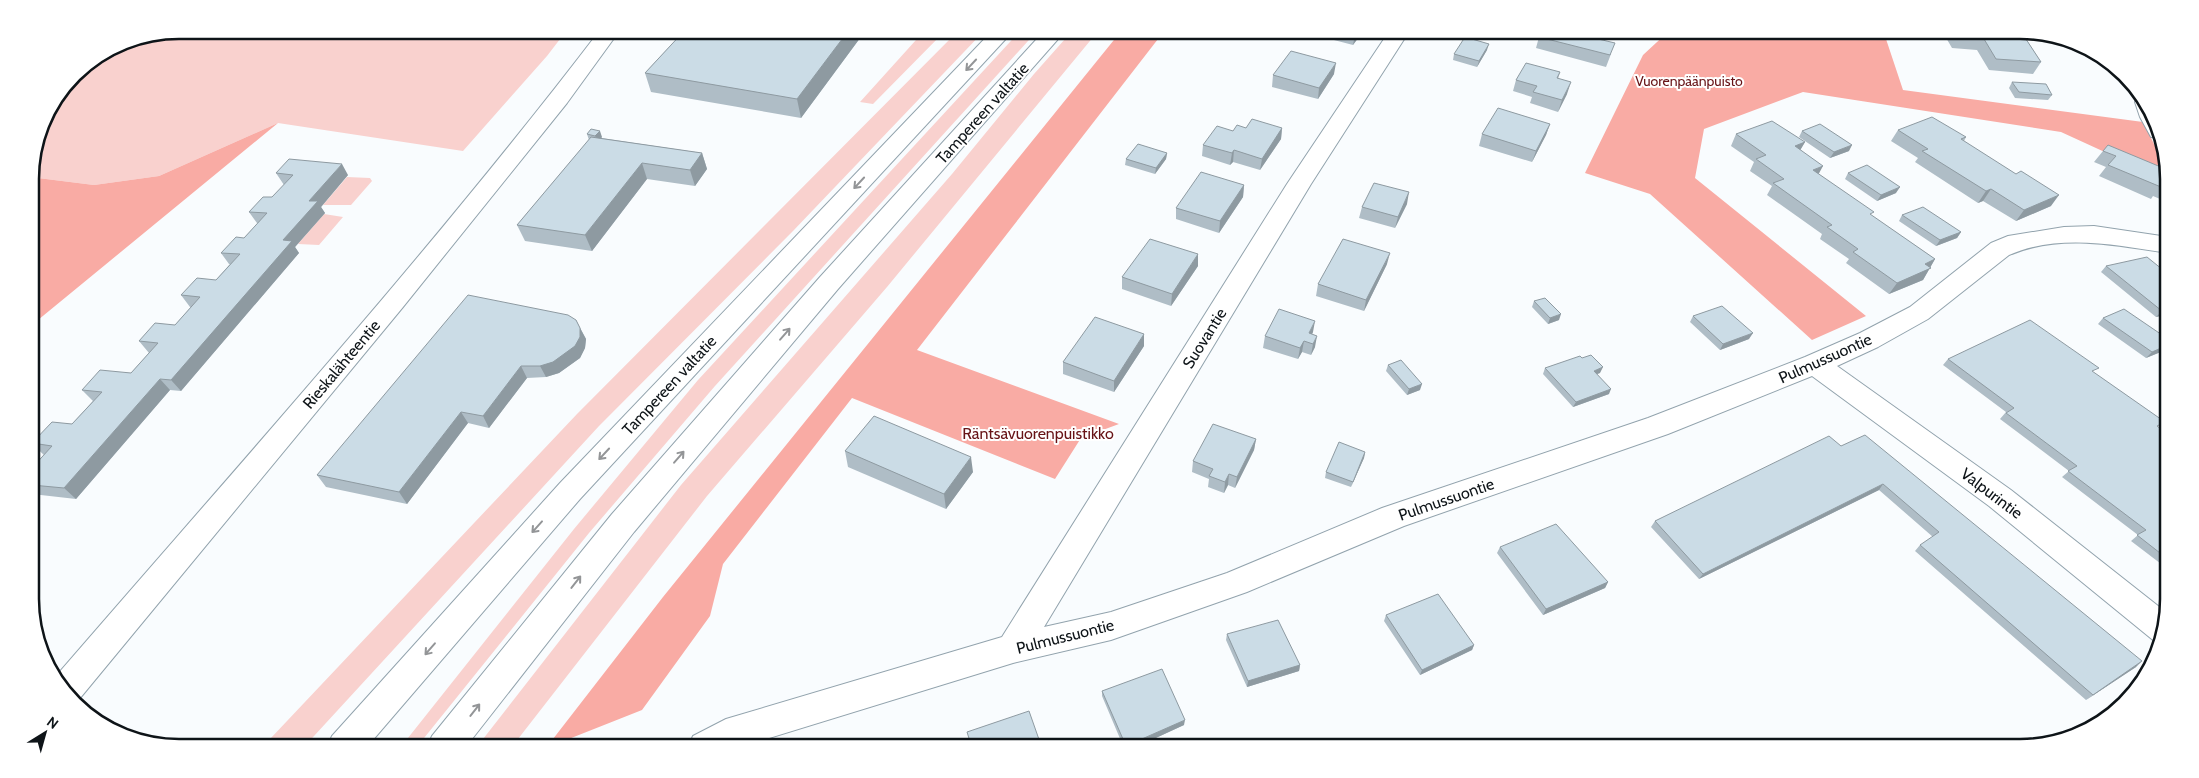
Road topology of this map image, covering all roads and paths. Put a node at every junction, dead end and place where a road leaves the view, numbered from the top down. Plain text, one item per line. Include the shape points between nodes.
1 (603, 39) edge
2 (996, 39) edge
3 (1048, 39) edge
4 (1394, 39) edge
5 (2160, 244) edge
6 (1815, 364) junction
7 (2157, 625) edge
8 (1013, 648) junction
9 (69, 686) edge
10 (352, 739) edge
11 (451, 739) edge
12 (720, 739) edge

1 - 9 main road, Rieskalähteentie via 560,98 400,294
2 -> 10 main road, Tampereen valtatie via 570,491
11 -> 3 main road, Tampereen valtatie via 623,523 829,283
4 - 8 main road, Suovantie via 1299,184
5 - 6 main road, Pulmussuontie via 2094,234 2064,234 2017,242 2000,249 1919,313
6 - 7 main road, Valpurintie via 2000,498
6 - 8 main road, Pulmussuontie via 1658,426 1393,518 1236,583 1110,626
8 - 12 main road, Pulmussuontie

